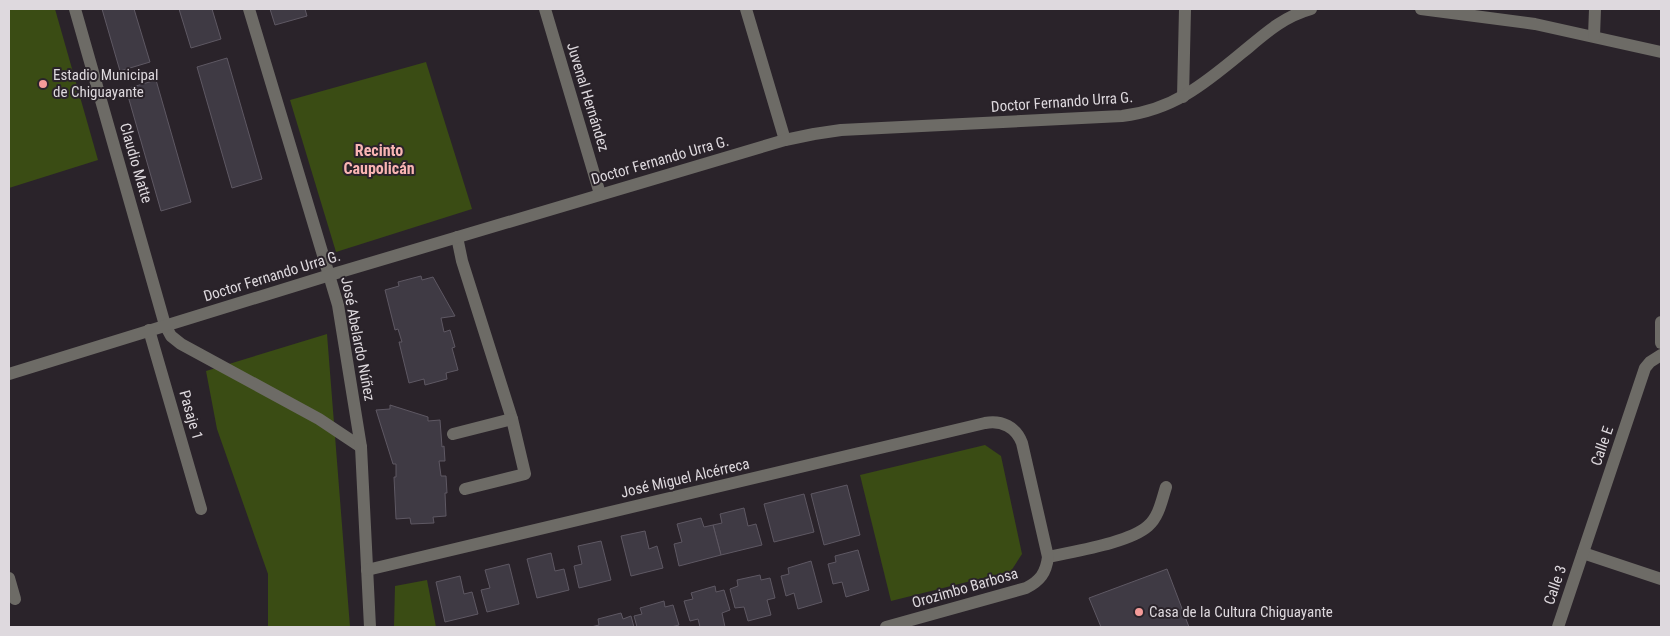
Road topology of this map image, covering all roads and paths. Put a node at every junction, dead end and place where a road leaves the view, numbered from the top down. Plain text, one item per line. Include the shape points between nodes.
1 (75, 9) edge
2 (249, 9) edge
3 (545, 9) edge
4 (746, 9) edge
5 (1184, 9) edge
6 (1311, 9) edge
7 (1421, 9) edge
8 (1595, 9) edge
9 (1594, 36) junction
10 (1661, 52) edge
11 (1183, 97) junction
12 (785, 140) junction
13 (600, 194) junction
14 (456, 237) junction
15 (330, 275) junction
16 (1661, 322) edge
17 (165, 325) junction
18 (150, 330) junction
19 (1661, 343) edge
20 (1661, 355) edge
21 (9, 374) edge
22 (512, 419) junction
23 (453, 434) dead end
24 (361, 447) junction
25 (1166, 487) dead end
26 (465, 489) dead end
27 (201, 508) dead end
28 (1583, 553) junction
29 (1048, 557) junction
30 (367, 570) junction
31 (9, 578) edge
32 (1661, 579) edge
33 (15, 599) dead end
34 (370, 627) edge
35 (886, 627) edge
36 (1558, 627) edge

1 - 17 street, Claudio Matte
2 - 15 street, José Abelardo Núñez
3 - 13 street, Juvenal Hernández
4 - 12 street
5 - 11 street
6 - 11 street, Doctor Fernando Urra G. via 1273,27 1212,78
7 - 9 street via 1535,24
8 - 9 street
9 - 10 street
11 - 12 street, Doctor Fernando Urra G. via 1152,111 1122,116 841,130
12 - 13 street, Doctor Fernando Urra G.
13 - 14 street, Doctor Fernando Urra G.
14 - 15 street, Doctor Fernando Urra G.
14 - 22 street
15 - 17 street, Doctor Fernando Urra G.
15 - 24 street, José Abelardo Núñez via 338,305
16 - 19 street
17 - 18 street, Doctor Fernando Urra G.
17 - 24 street via 170,336 181,344 319,419
18 - 21 street, Doctor Fernando Urra G.
18 - 27 street, Pasaje 1
20 - 28 street, Calle E via 1645,368
22 - 23 street
22 - 26 street via 525,474
24 - 30 street, José Abelardo Núñez
25 - 29 street via 1154,518 1137,533
28 - 32 street
28 - 36 street, Calle 3
29 - 30 street, José Miguel Alcérreca via 1022,443 1016,431 994,422
29 - 35 street, Orozimbo Barbosa via 1040,579 1026,588
30 - 34 street, José Abelardo Núñez
31 - 33 street

